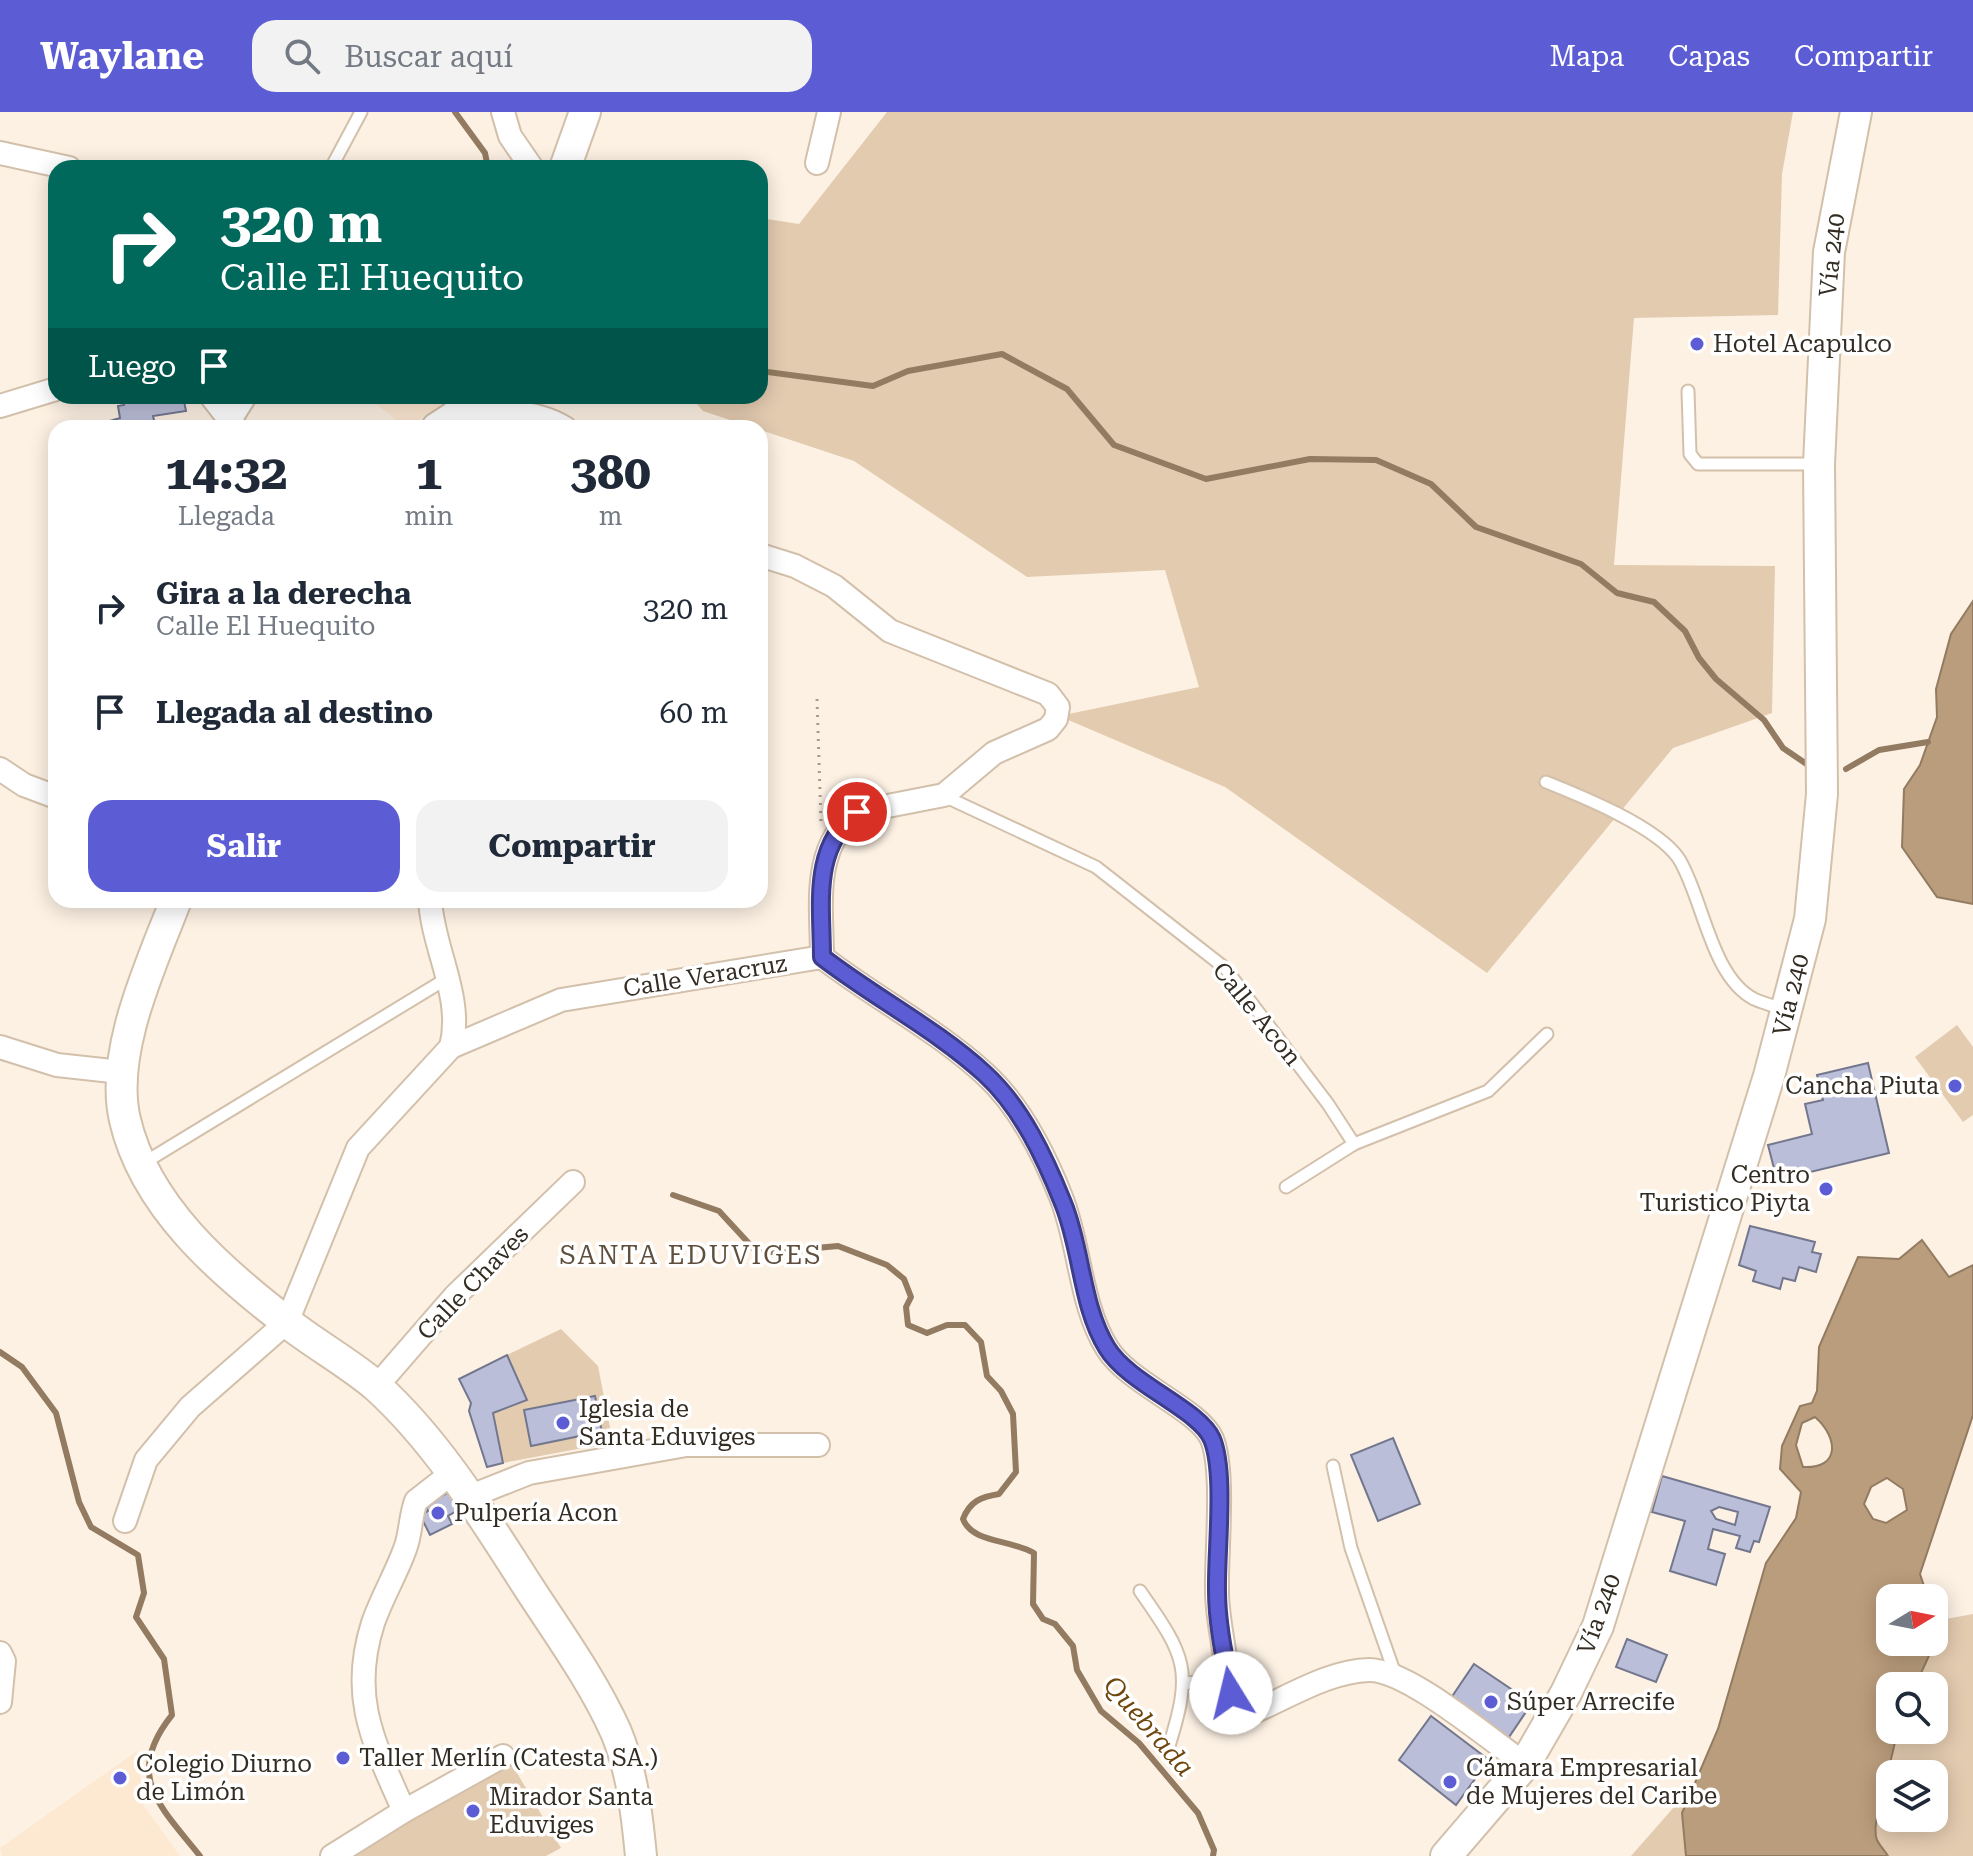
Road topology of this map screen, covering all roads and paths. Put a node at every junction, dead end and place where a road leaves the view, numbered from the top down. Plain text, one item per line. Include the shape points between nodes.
1 (361, 112) edge
2 (503, 112) edge
3 (585, 112) edge
4 (829, 112) edge
5 (1856, 112) edge
6 (0, 153) edge
7 (335, 160) edge
8 (526, 160) edge
9 (568, 160) edge
10 (48, 163) edge
11 (817, 163) dead end
12 (48, 391) edge
13 (1688, 391) dead end
14 (217, 404) edge
15 (0, 406) edge
16 (453, 413) edge
17 (230, 420) edge
18 (551, 420) edge
19 (1819, 464) junction
20 (768, 558) edge
21 (817, 699) dead end
22 (0, 769) edge
23 (1546, 782) dead end
24 (48, 794) edge
25 (944, 795) junction
26 (822, 863) junction
27 (173, 908) edge
28 (432, 908) edge
29 (822, 957) junction
30 (446, 979) junction
31 (1787, 1010) junction
32 (1547, 1034) dead end
33 (0, 1047) edge
34 (451, 1047) junction
35 (121, 1072) junction
36 (1354, 1144) junction
37 (140, 1165) junction
38 (573, 1182) dead end
39 (1286, 1187) dead end
40 (287, 1322) junction
41 (376, 1387) junction
42 (818, 1445) dead end
43 (1333, 1466) dead end
44 (462, 1484) junction
45 (125, 1521) dead end
46 (1140, 1591) dead end
47 (0, 1653) edge
48 (1395, 1674) junction
49 (1228, 1675) junction
50 (1184, 1684) junction
51 (0, 1702) edge
52 (1168, 1749) dead end
53 (503, 1756) dead end
54 (1525, 1764) junction
55 (404, 1811) junction
56 (332, 1856) edge
57 (641, 1856) edge
58 (1446, 1856) edge

1 - 7 lane
2 - 8 street via 510,136
3 - 9 main road
4 - 11 street
5 - 19 main road, Vía 240 via 1829,252
6 - 10 street
12 - 15 street
13 - 19 lane via 1690,454 1698,464
14 - 17 street
16 - 18 street via 507,412
19 - 31 main road, Vía 240 via 1822,794 1810,919
20 - 25 street via 834,586 890,631 1054,698 1056,719 1048,729 994,753
21 - 26 path
22 - 24 street
23 - 31 lane via 1595,802 1661,841 1678,858 1731,979 1752,998
25 - 26 street via 857,812 832,837
25 - 36 lane, Calle Acon via 1096,867 1225,968
26 - 29 street
27 - 35 main road via 143,988
28 - 30 street
29 - 34 street, Calle Veracruz via 561,1000
29 - 49 street via 986,1075 1047,1161 1107,1348 1129,1374 1211,1438 1217,1488 1217,1595
30 - 34 street via 456,1006
30 - 37 lane
31 - 54 main road, Vía 240 via 1598,1626
32 - 36 lane via 1488,1091
33 - 35 street via 57,1065
34 - 40 street, Calle Veracruz via 358,1148
35 - 37 main road via 125,1119
36 - 39 lane
37 - 40 main road via 163,1204 206,1252
38 - 41 street, Calle Chaves via 455,1296
40 - 41 main road
40 - 45 street via 190,1407 146,1460
41 - 44 main road
42 - 44 street via 686,1445
43 - 48 lane via 1351,1548
44 - 55 street via 416,1501 407,1545 374,1622 362,1677 362,1704 371,1737
44 - 57 main road via 581,1668 616,1734
46 - 50 lane via 1171,1635 1184,1665
47 - 51 street
48 - 49 street via 1368,1670 1335,1677 1244,1713
48 - 54 street
49 - 50 lane
50 - 52 lane
53 - 55 street
54 - 58 main road, Vía 240
55 - 56 street

